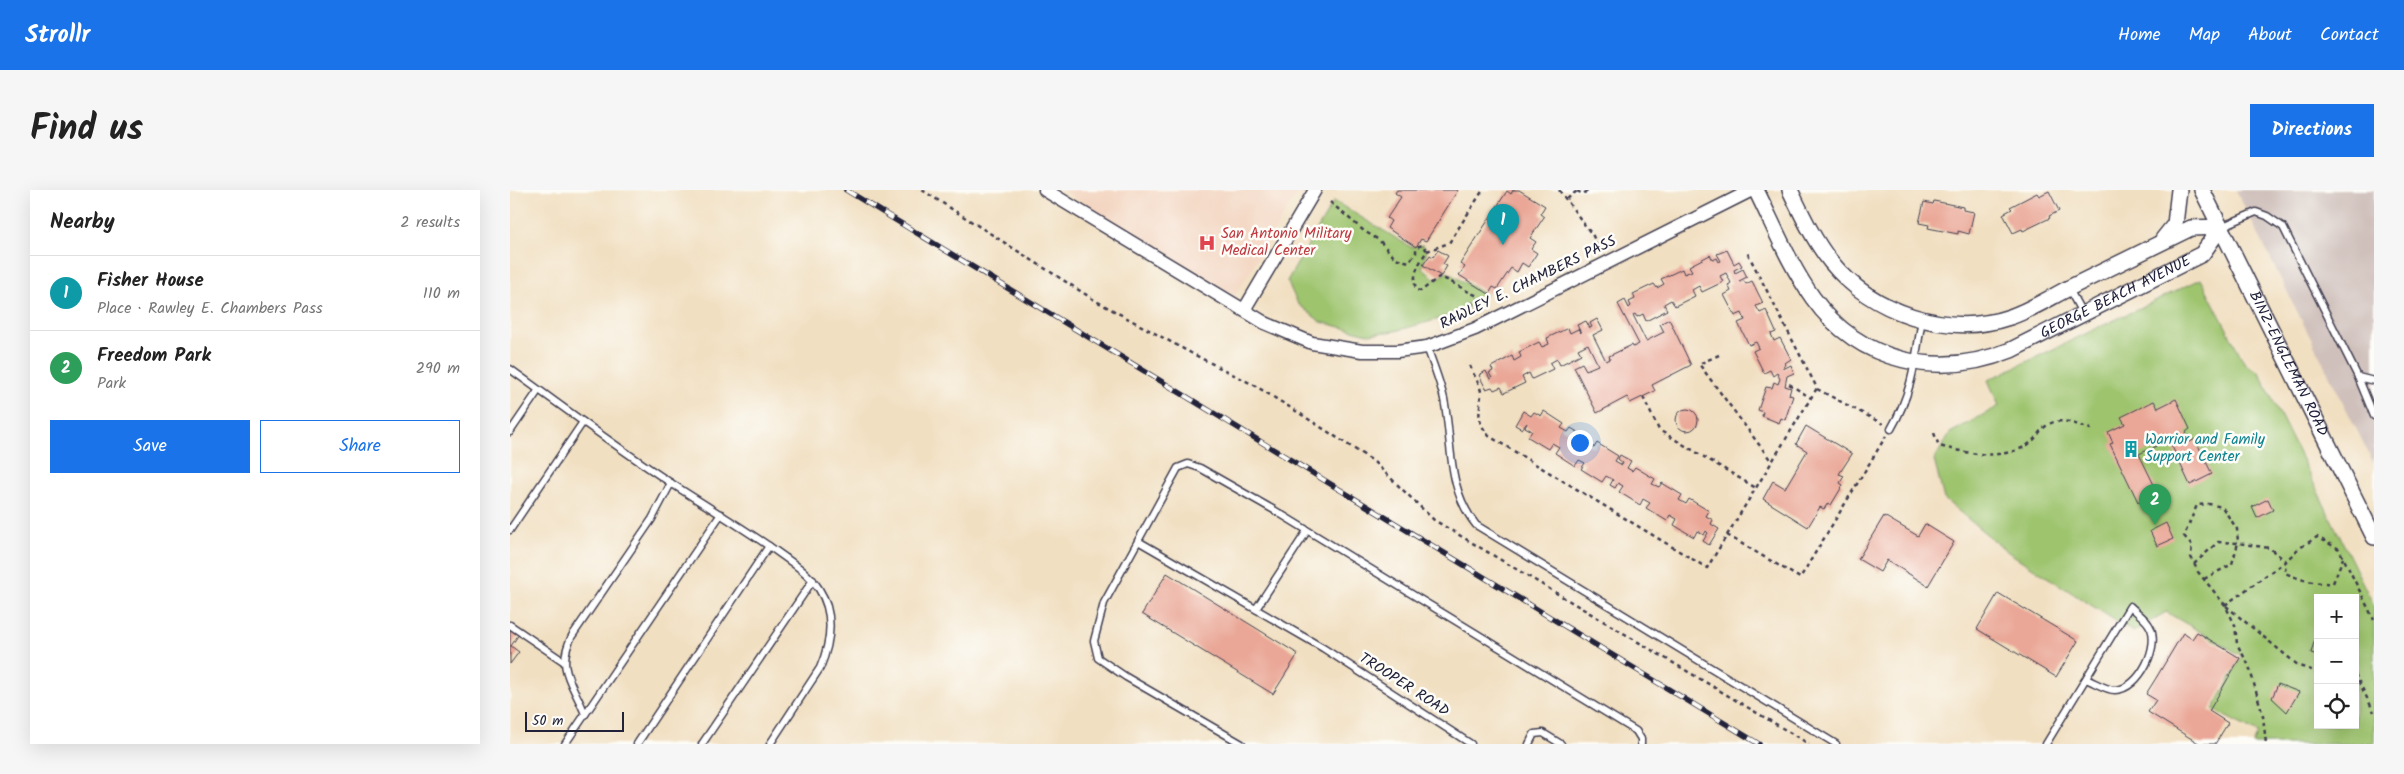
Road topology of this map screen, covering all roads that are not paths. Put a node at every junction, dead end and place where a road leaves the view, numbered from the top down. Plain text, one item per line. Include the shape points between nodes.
1 (1045, 190) edge
2 (1315, 190) edge
3 (1752, 190) edge
4 (1756, 190) edge
5 (1790, 190) edge
6 (2179, 190) edge
7 (2202, 190) edge
8 (2221, 227) junction
9 (2158, 244) junction
10 (2069, 288) junction
11 (1244, 310) junction
12 (2082, 315) junction
13 (1922, 319) junction
14 (1427, 347) junction
15 (1915, 363) junction
16 (510, 369) edge
17 (2358, 377) junction
18 (2374, 381) edge
19 (538, 391) junction
20 (2374, 416) edge
21 (583, 422) junction
22 (1891, 428) road end
23 (510, 432) edge
24 (671, 483) junction
25 (721, 514) junction
26 (510, 530) edge
27 (1307, 531) junction
28 (2374, 537) edge
29 (1138, 541) junction
30 (769, 546) junction
31 (813, 580) junction
32 (1256, 609) junction
33 (510, 625) edge
34 (563, 661) junction
35 (2086, 679) junction
36 (586, 714) junction
37 (565, 744) edge
38 (637, 744) edge
39 (702, 744) edge
40 (770, 744) edge
41 (1242, 744) edge
42 (1471, 744) edge
43 (1529, 744) edge
44 (1561, 744) edge
45 (1640, 744) edge
46 (1836, 744) edge
47 (2046, 744) edge

1 - 11 street, RAWLEY E. CHAMBERS PASS
2 - 11 street
3 - 14 street, RAWLEY E. CHAMBERS PASS via 1475,330
4 - 15 street, GEORGE BEACH AVENUE via 1805,286 1825,313 1865,344
5 - 13 street, GEORGE BEACH AVENUE via 1822,250 1844,277 1873,298
6 - 9 street via 2174,224
7 - 8 street, BINZ-ENGLEMAN ROAD
8 - 9 street, GEORGE BEACH AVENUE via 2191,228
8 - 12 street, GEORGE BEACH AVENUE via 2202,254
8 - 17 lane via 2256,212 2283,227
8 - 28 street, BINZ-ENGLEMAN ROAD
9 - 10 street, GEORGE BEACH AVENUE
10 - 12 lane
10 - 13 street, GEORGE BEACH AVENUE via 2010,317 1993,321 1958,324
11 - 14 street, RAWLEY E. CHAMBERS PASS via 1289,335 1338,349 1371,351
12 - 15 street, GEORGE BEACH AVENUE via 1996,356 1963,364
13 - 15 lane
14 - 46 lane via 1444,400 1454,487 1464,511 1476,526
15 - 22 lane via 1911,386
16 - 19 lane
17 - 18 lane
17 - 20 lane
19 - 21 lane
19 - 23 lane
21 - 24 lane
21 - 26 lane
24 - 25 lane
24 - 34 lane via 652,519 572,636
25 - 30 lane
25 - 36 lane
27 - 29 lane via 1188,464 1178,468
27 - 32 lane
27 - 45 lane via 1636,731
29 - 32 lane, TROOPER ROAD
29 - 41 lane via 1104,603 1094,641 1098,658
30 - 31 lane
30 - 38 lane
31 - 39 lane
31 - 40 lane via 828,608 830,635 827,647 820,668
32 - 42 lane, TROOPER ROAD via 1323,648
33 - 34 lane
34 - 36 lane
35 - 35 lane via 2122,620 2130,606 2150,625 2155,643 2140,675 2126,688 2113,690
35 - 47 lane
36 - 37 lane
43 - 44 lane via 1534,734 1543,733

